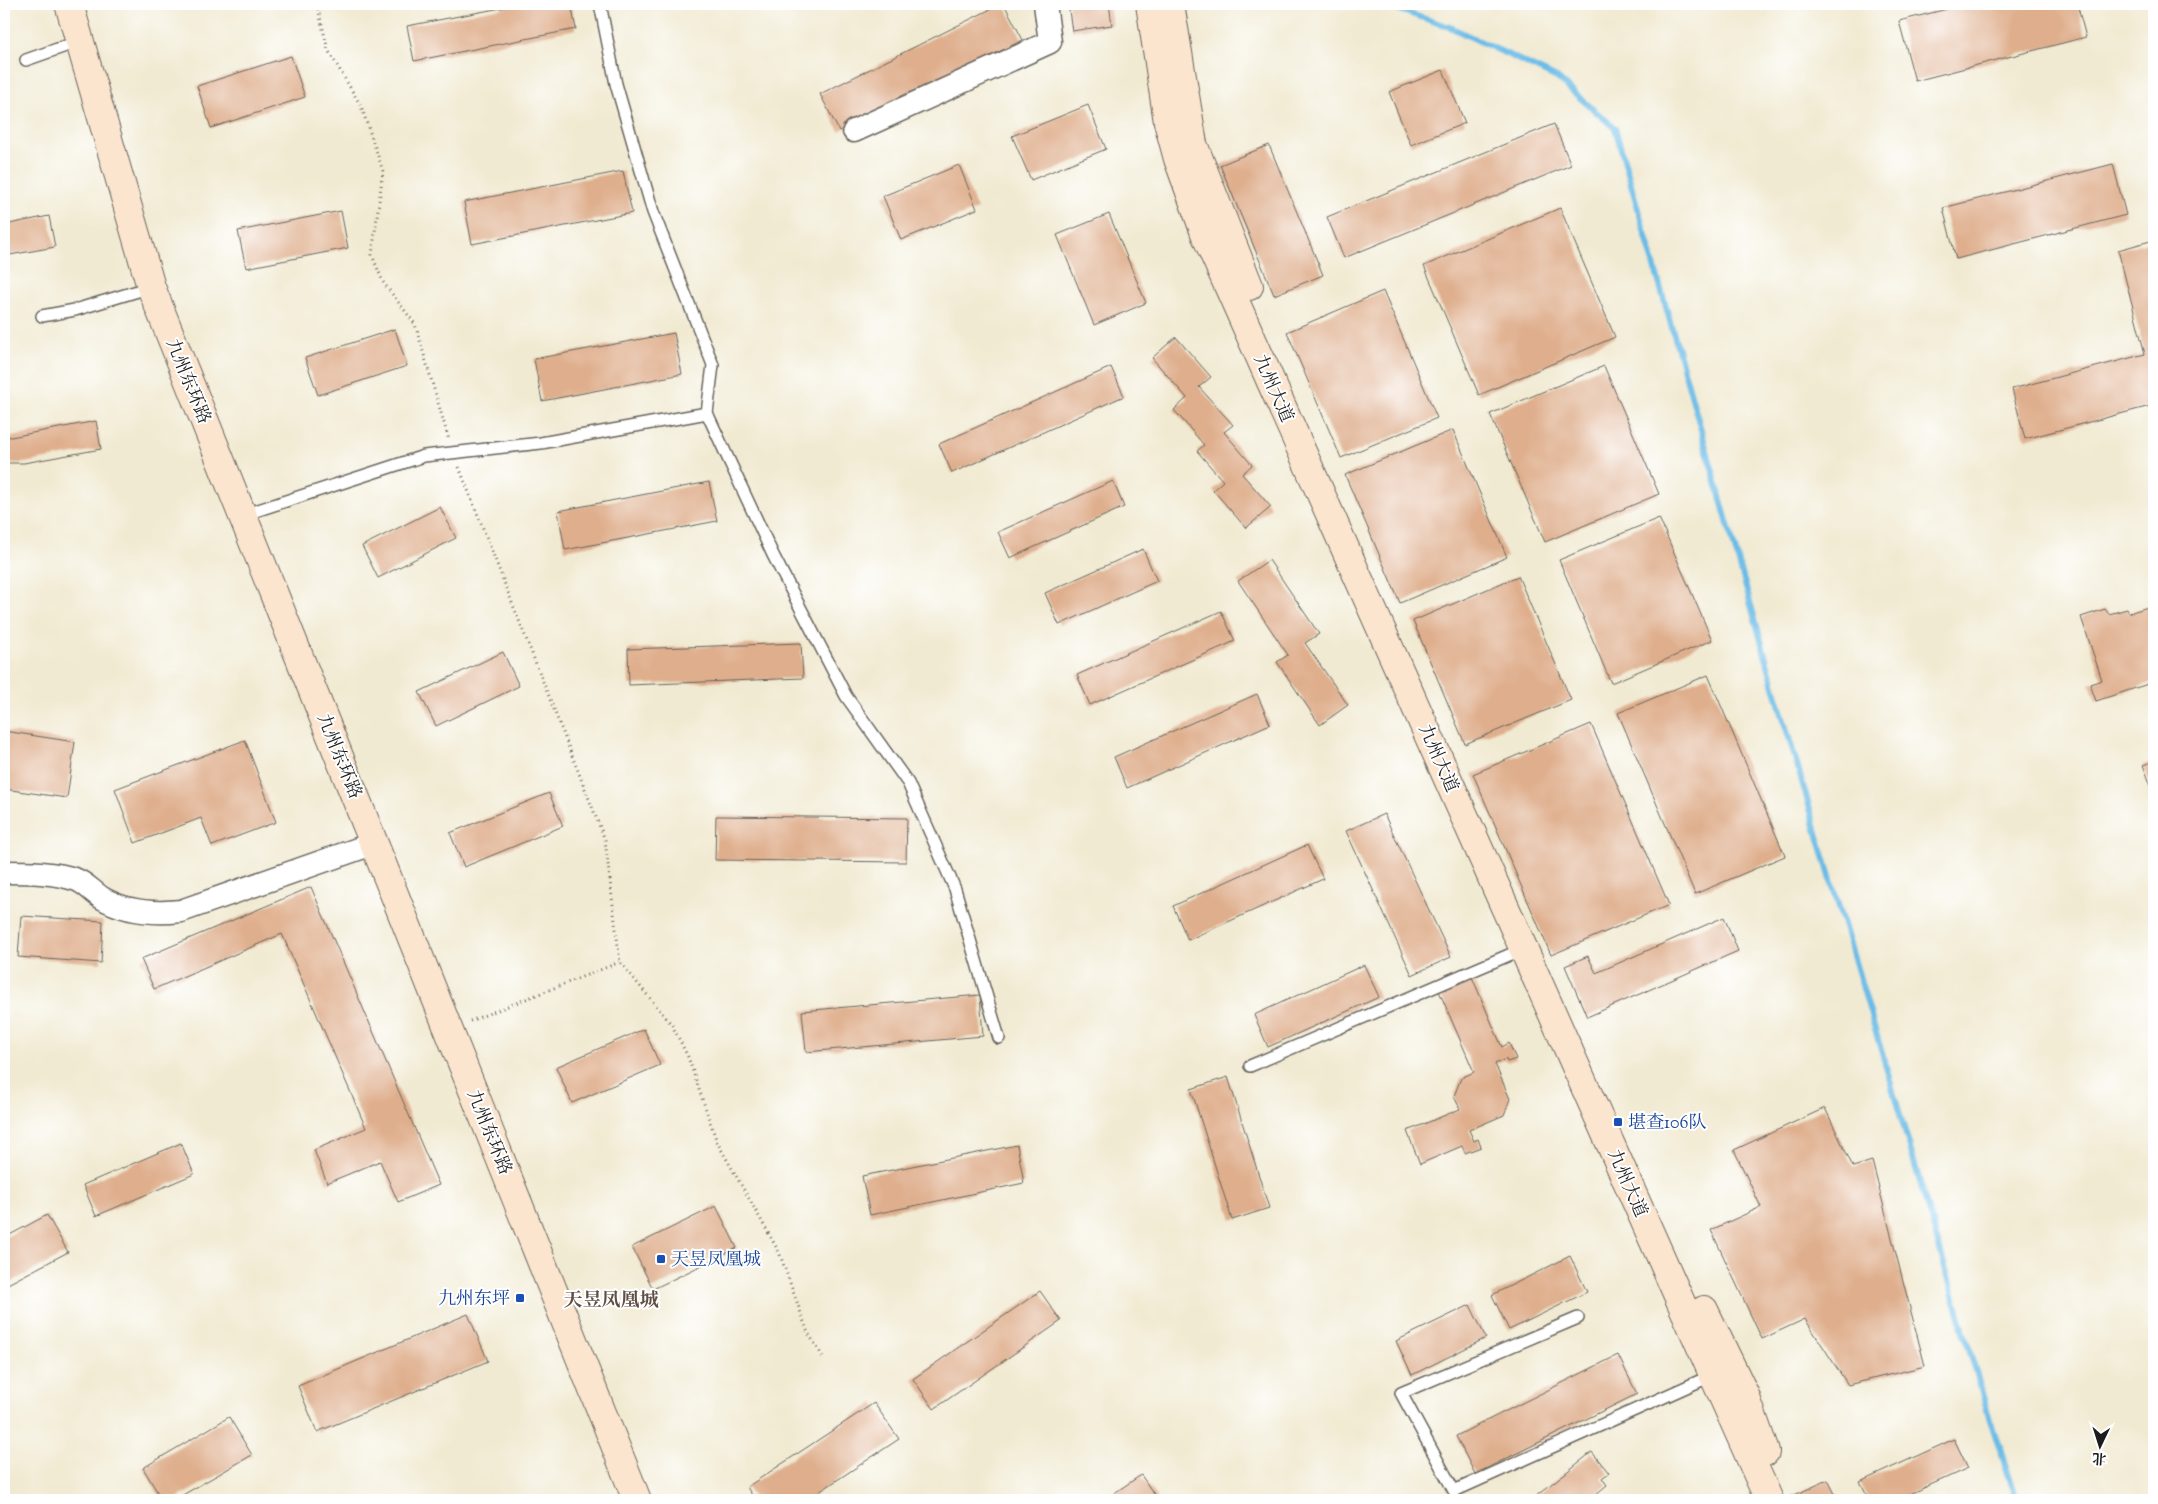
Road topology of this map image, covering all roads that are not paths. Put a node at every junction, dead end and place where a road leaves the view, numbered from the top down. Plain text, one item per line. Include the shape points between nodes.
1 (69, 4) edge
2 (600, 4) edge
3 (1045, 4) edge
4 (1150, 4) edge
5 (1170, 4) edge
6 (80, 41) junction
7 (26, 60) dead end
8 (854, 131) dead end
9 (151, 287) junction
10 (42, 316) dead end
11 (707, 413) junction
12 (243, 515) junction
13 (375, 843) junction
14 (4, 872) edge
15 (1523, 949) junction
16 (999, 1038) dead end
17 (1250, 1066) dead end
18 (1578, 1318) dead end
19 (1713, 1375) junction
20 (637, 1500) edge
21 (1769, 1500) edge
22 (1783, 1500) edge

1 - 6 main road, 九州东环路
2 - 11 lane via 616,84 653,212 713,365
3 - 8 street via 1050,42
4 - 15 main road, 九州大道 via 1168,122 1206,236
5 - 22 main road via 1193,144 1237,259 1408,660 1658,1215 1745,1395
6 - 7 lane
6 - 9 main road, 九州东环路
9 - 10 lane via 75,310
9 - 12 main road, 九州东环路
11 - 12 lane via 541,443 424,456
11 - 16 lane via 773,554 846,696 908,783 955,889
12 - 13 main road, 九州东环路
13 - 14 street via 181,911 149,912 118,906 90,891 78,880 30,872
13 - 20 main road, 九州东环路
15 - 17 lane
15 - 19 main road, 九州大道
18 - 19 lane via 1401,1393 1454,1491
19 - 21 main road, 九州大道

